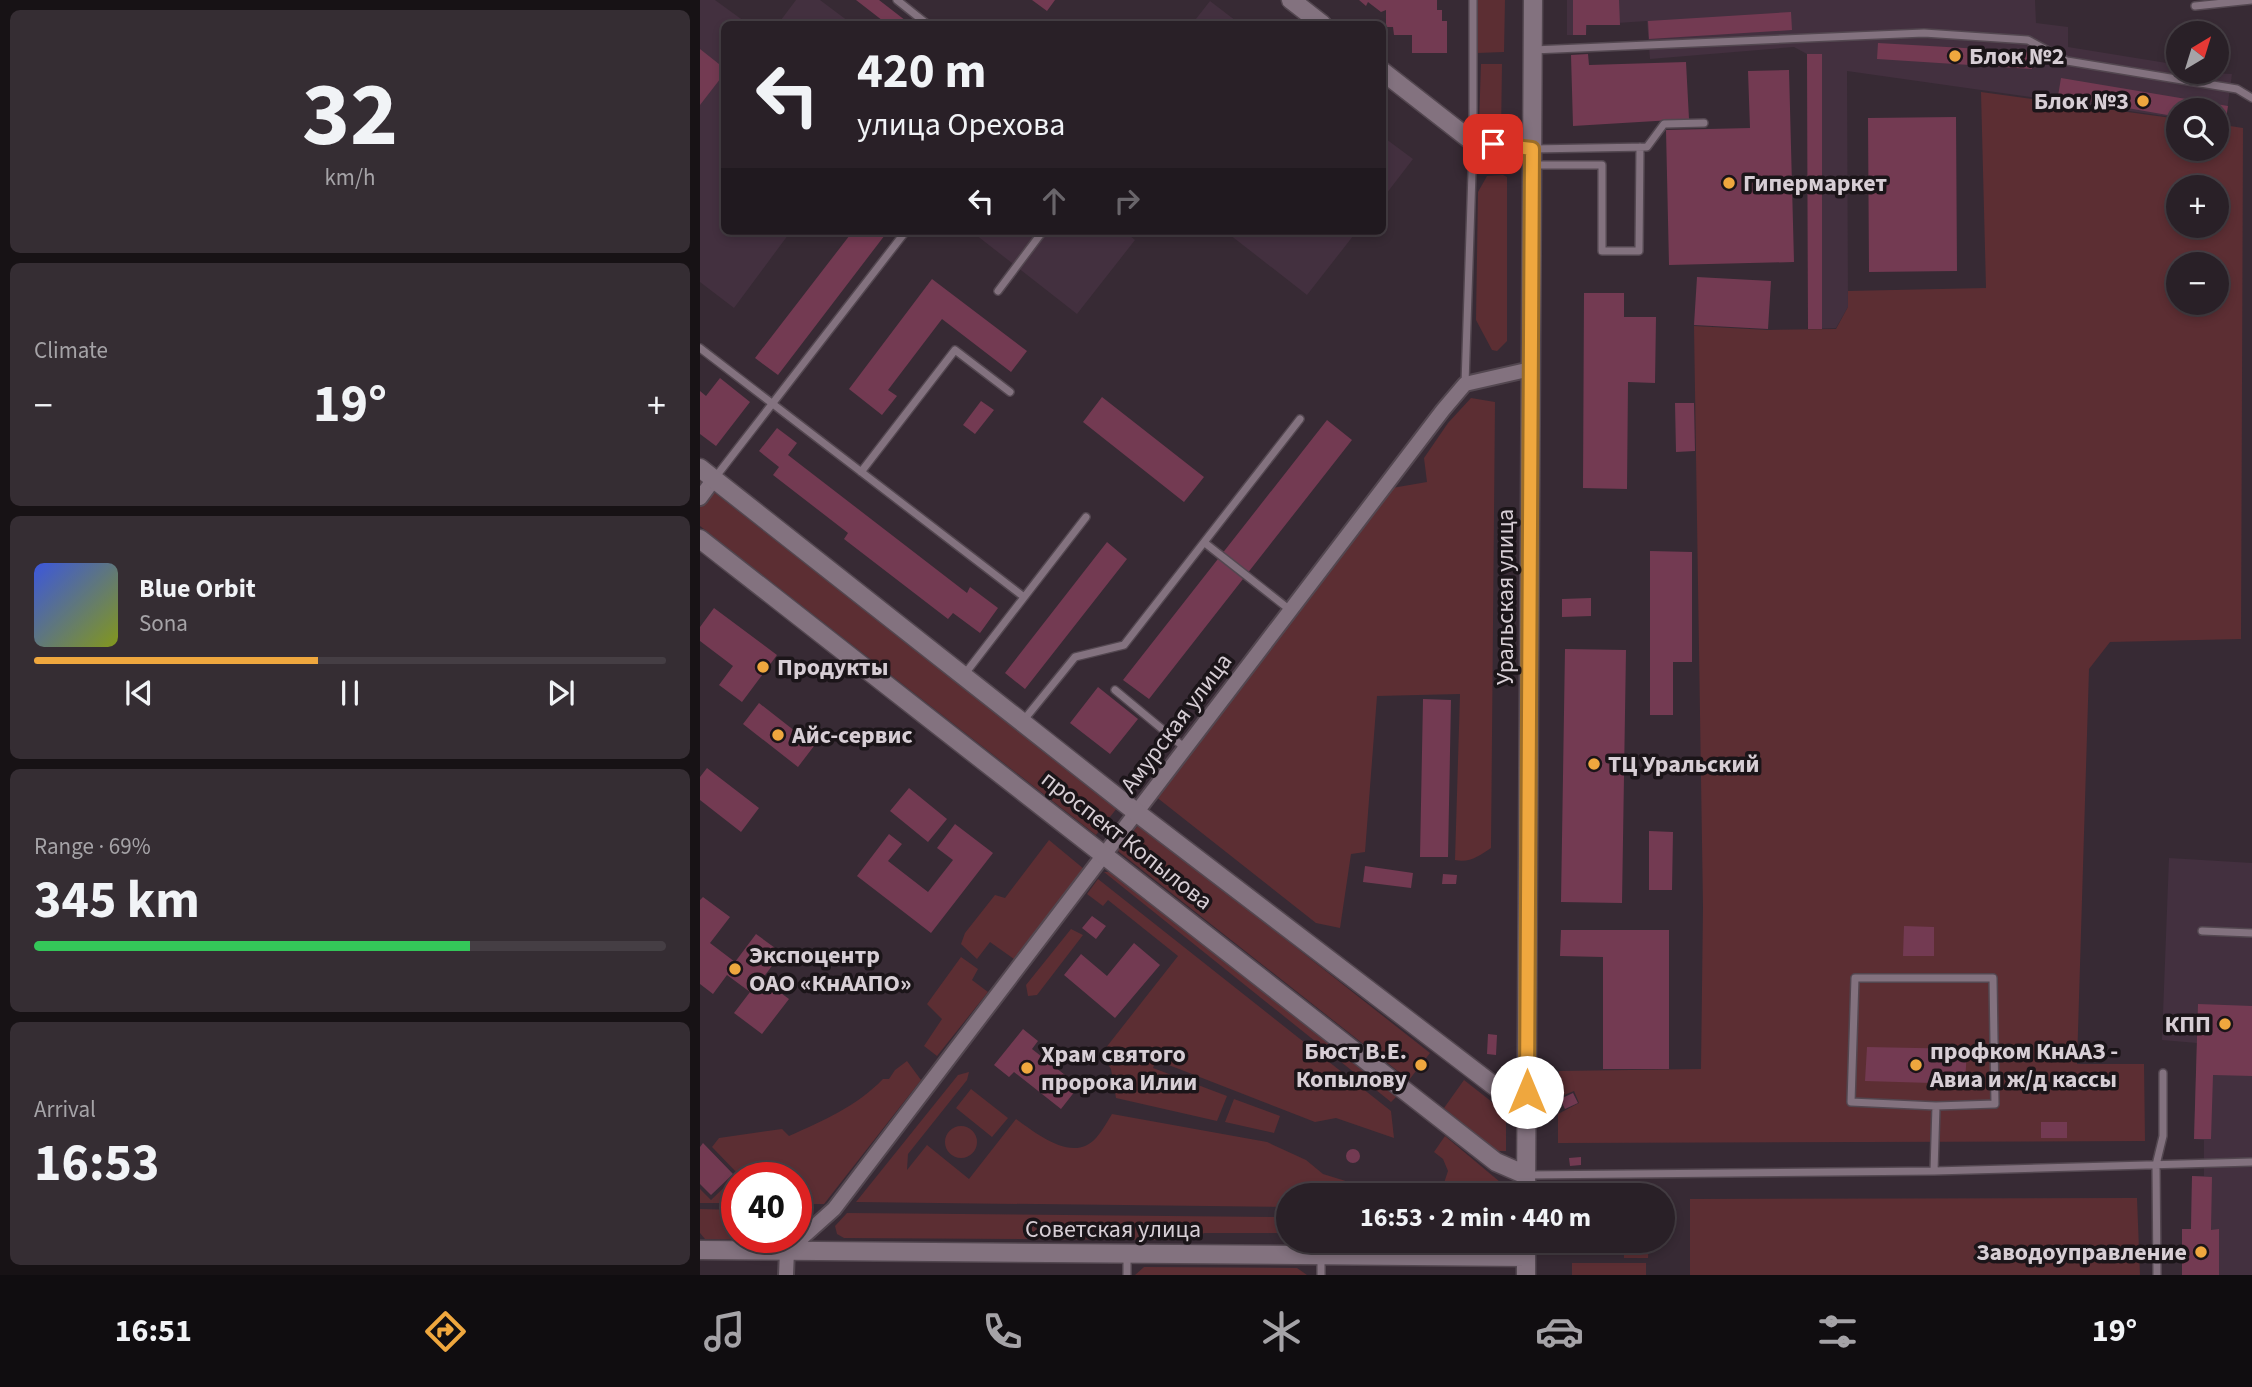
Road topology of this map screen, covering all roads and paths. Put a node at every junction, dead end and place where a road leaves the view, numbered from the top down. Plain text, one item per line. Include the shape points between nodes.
1 (897, 0) edge
2 (1473, 0) edge
3 (1533, 0) edge
4 (2252, 0) edge
5 (1299, 3) edge
6 (2195, 6) dead end
7 (923, 21) edge
8 (1319, 21) edge
9 (1533, 50) junction
10 (1386, 74) edge
11 (2252, 98) edge
12 (1704, 123) dead end
13 (1473, 142) junction
14 (1640, 147) junction
15 (1532, 157) junction
16 (903, 235) edge
17 (1040, 235) edge
18 (998, 291) dead end
19 (700, 348) edge
20 (1531, 369) junction
21 (1465, 384) junction
22 (1010, 393) dead end
23 (772, 404) junction
24 (1300, 419) dead end
25 (861, 472) junction
26 (707, 474) edge
27 (700, 498) edge
28 (1086, 517) dead end
29 (700, 539) edge
30 (1205, 543) junction
31 (1024, 597) junction
32 (1290, 610) junction
33 (964, 675) junction
34 (1115, 690) dead end
35 (1022, 722) junction
36 (1185, 748) junction
37 (1136, 812) junction
38 (1105, 853) junction
39 (2202, 932) dead end
40 (2252, 933) edge
41 (2163, 1073) dead end
42 (1937, 1105) junction
43 (1527, 1111) junction
44 (2252, 1162) edge
45 (2156, 1165) junction
46 (1934, 1171) junction
47 (1526, 1175) junction
48 (1526, 1183) edge
49 (812, 1229) edge
50 (700, 1250) edge
51 (721, 1250) edge
52 (812, 1251) edge
53 (787, 1253) edge
54 (1127, 1254) junction
55 (1321, 1255) junction
56 (1526, 1258) edge
57 (786, 1275) edge
58 (1127, 1275) edge
59 (1321, 1275) edge
60 (2157, 1275) edge

1 - 7 lane
2 - 13 lane
3 - 9 street, Уральская улица
4 - 6 lane
5 - 8 street
9 - 11 lane via 1924,33 1989,37 2028,40 2067,61 2237,89
9 - 15 street, Уральская улица
10 - 13 street
12 - 14 lane via 1664,124 1647,147
13 - 15 street
13 - 21 lane
14 - 15 lane
14 - 15 lane via 1639,251 1602,251 1602,165
15 - 20 street, Уральская улица
16 - 23 lane
17 - 18 lane
19 - 23 lane
20 - 21 street
20 - 43 street, Уральская улица
21 - 32 street, Амурская улица
22 - 25 lane via 955,350
23 - 25 lane
23 - 26 lane
24 - 30 lane
25 - 31 lane
26 - 27 street
26 - 33 street, проспект Копылова
28 - 31 lane
29 - 38 street, проспект Копылова
30 - 32 lane
30 - 35 lane via 1124,645 1075,657
31 - 33 lane
32 - 36 street, Амурская улица
33 - 35 street, проспект Копылова
34 - 36 lane
35 - 37 street, проспект Копылова
36 - 37 street, Амурская улица
37 - 38 street, Амурская улица
37 - 43 street, проспект Копылова
38 - 47 street, проспект Копылова via 1496,1162
38 - 49 street, Амурская улица via 834,1209
39 - 40 lane
41 - 45 lane via 2164,1136
42 - 42 lane via 1996,1104 1993,978 1855,978 1851,1102
42 - 46 lane
43 - 47 street, Уральская улица
44 - 45 lane
45 - 46 lane
45 - 60 lane
46 - 47 lane
47 - 48 street, Уральская улица
50 - 51 street, Советская улица
52 - 54 street, Советская улица
53 - 57 street
54 - 55 street, Советская улица
54 - 58 lane
55 - 56 street, Советская улица
55 - 59 lane

